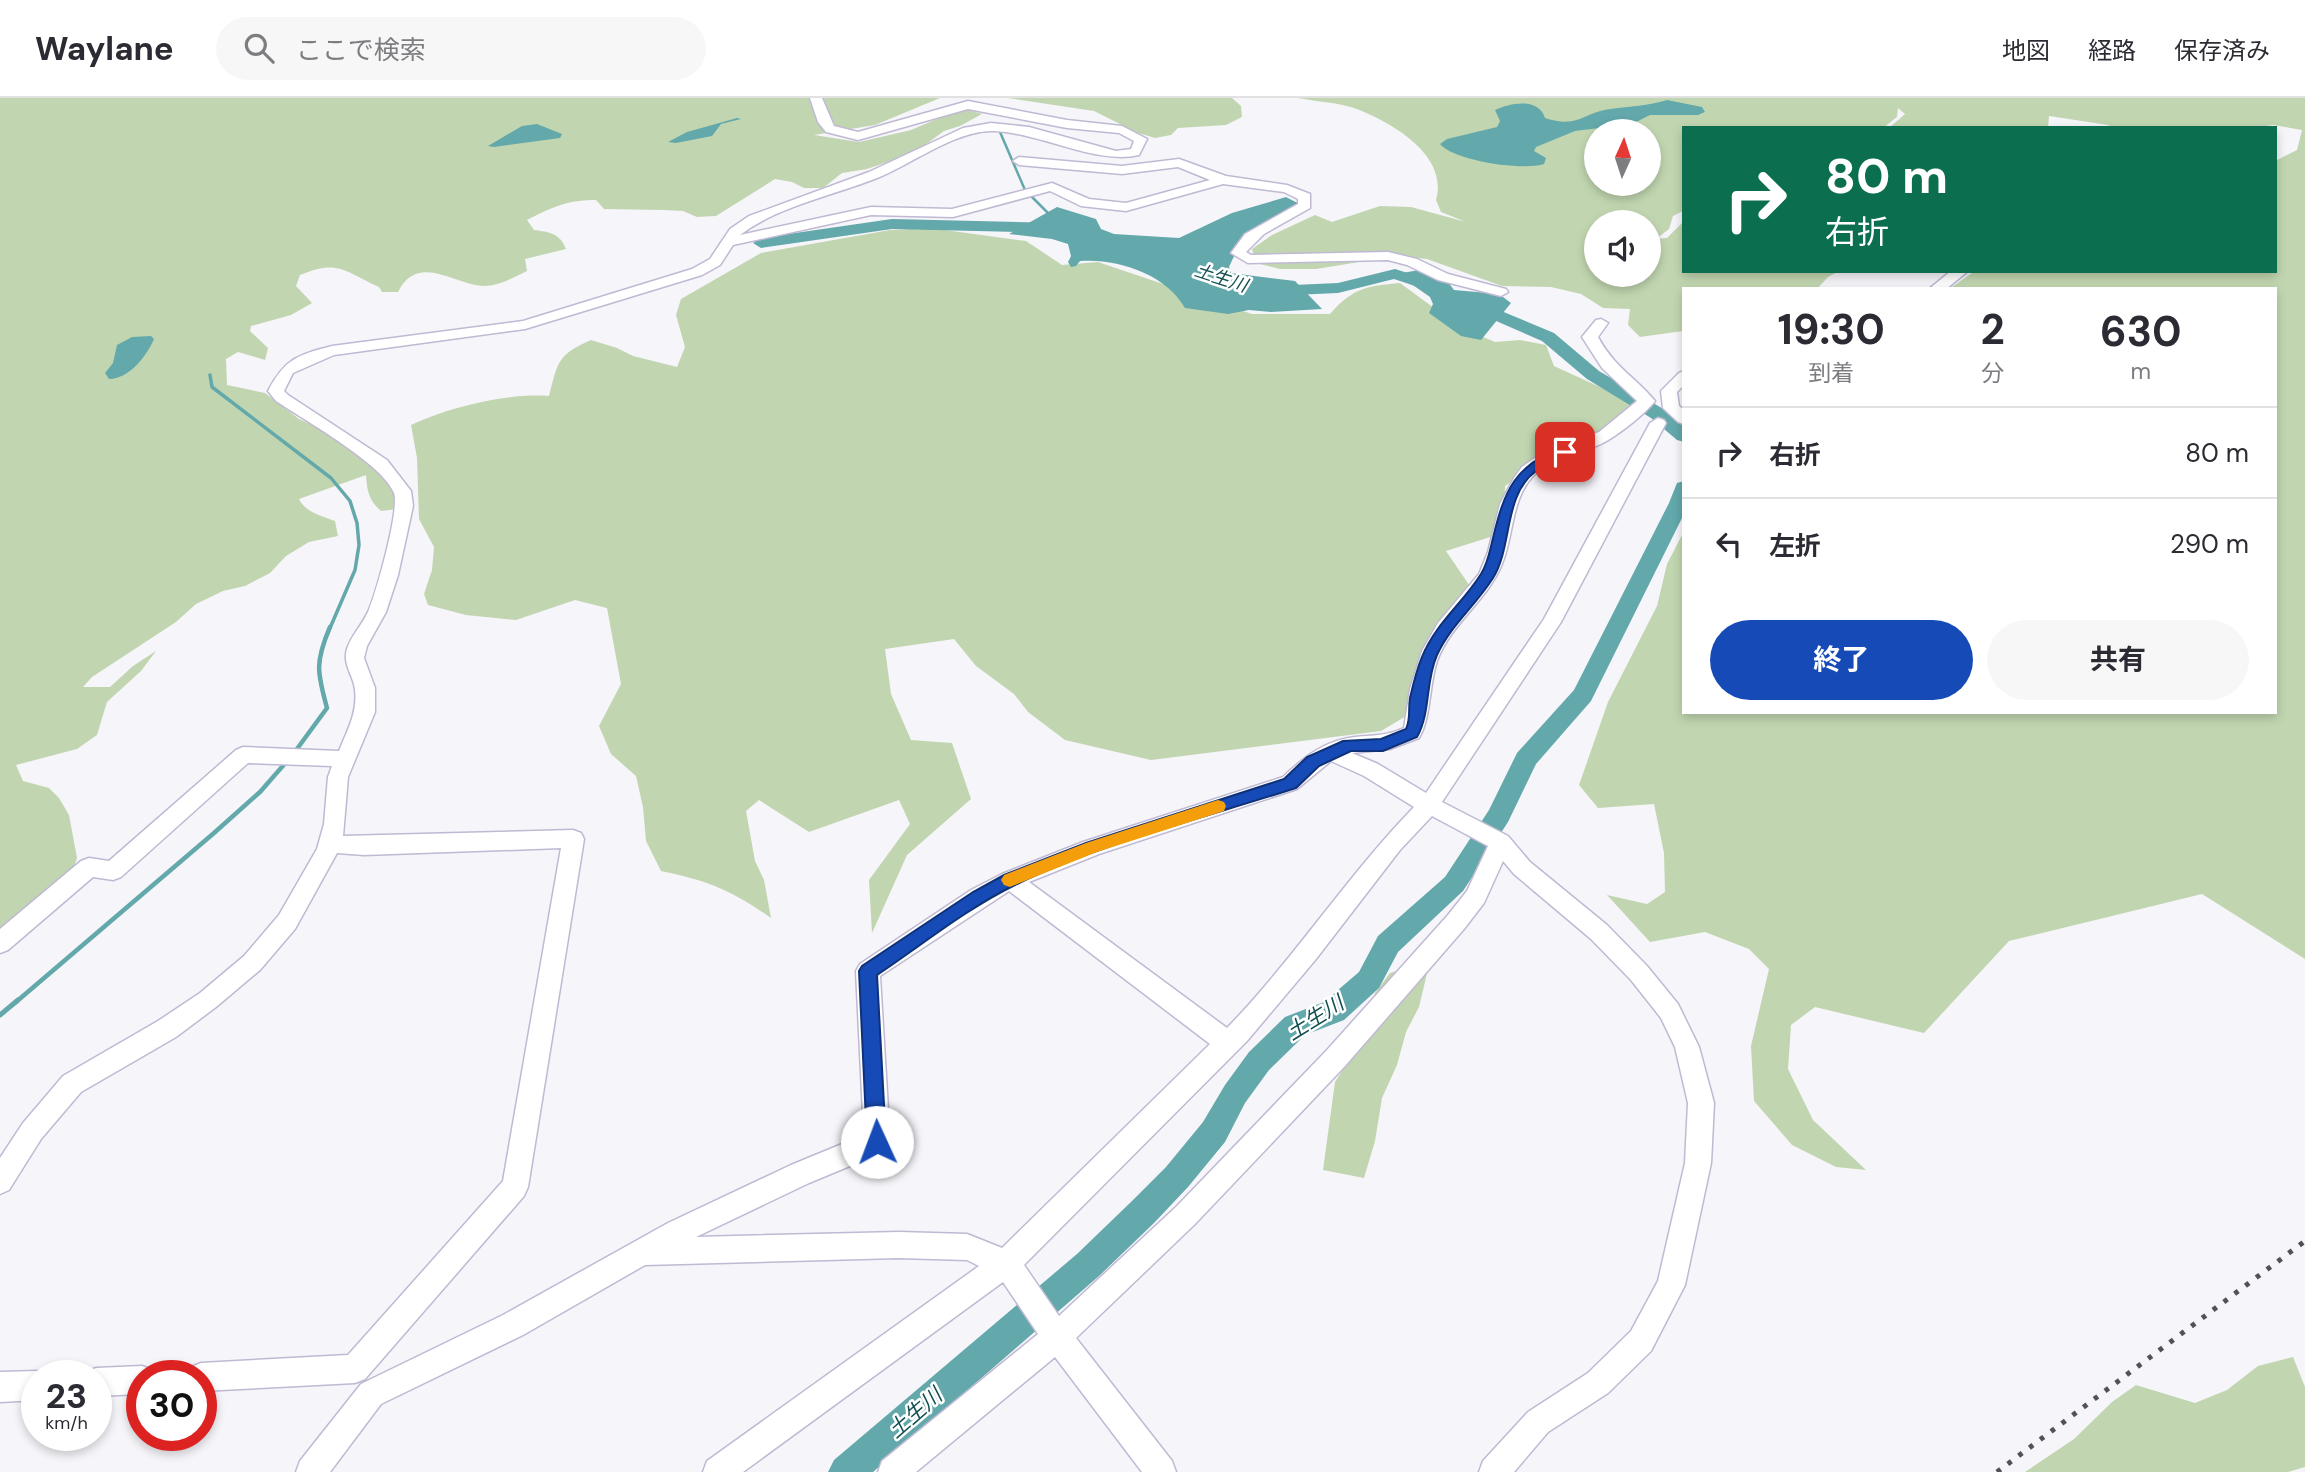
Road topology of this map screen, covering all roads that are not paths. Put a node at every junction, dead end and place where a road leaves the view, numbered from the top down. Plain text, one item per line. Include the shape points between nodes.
1 (816, 98) edge
2 (1019, 161) dead end
3 (1223, 180) junction
4 (728, 242) junction
5 (1958, 273) edge
6 (1939, 287) edge
7 (1501, 292) dead end
8 (1601, 323) dead end
9 (1682, 378) edge
10 (1641, 405) junction
11 (1669, 419) edge
12 (1331, 752) junction
13 (345, 760) junction
14 (1429, 805) junction
15 (1500, 842) junction
16 (330, 844) junction
17 (1010, 880) junction
18 (0, 943) edge
19 (1228, 1043) junction
20 (0, 1181) edge
21 (643, 1252) junction
22 (1006, 1263) junction
23 (1057, 1337) junction
24 (355, 1369) junction
25 (217, 1376) edge
26 (21, 1386) edge
27 (0, 1387) edge
28 (371, 1394) junction
29 (311, 1472) edge
30 (718, 1472) edge
31 (893, 1472) edge
32 (1161, 1472) edge
33 (1494, 1472) edge

1 - 4 street via 830,129 858,136 968,105 1122,130 1141,139 1135,152 1116,155 1030,131 991,127 967,131 874,175 754,219
2 - 3 street via 1122,170 1179,163
3 - 4 street via 1126,207 1086,203 1052,187 953,213 871,211
3 - 7 street via 1287,189 1305,197 1302,208 1242,244 1238,253 1248,259 1388,256
4 - 13 street via 715,262 697,272 545,320 332,351 310,358 284,375 276,391 282,398 381,464 402,491 401,526 389,575 354,658 365,688 365,712
5 - 6 street
8 - 10 street via 1590,337 1594,346
9 - 11 street via 1669,391
10 - 11 street
10 - 12 street via 1604,436 1531,468 1518,483 1507,504 1490,570 1439,636 1428,658 1412,733 1383,745 1349,746
11 - 14 street via 1552,622
12 - 14 street
12 - 17 street via 1290,783 1091,848
13 - 16 street via 338,776
13 - 18 street via 243,755 113,871 89,867
14 - 15 street
14 - 19 street
15 - 23 street via 1463,914 1345,1048 1186,1215
15 - 33 street via 1522,868 1599,932 1670,1011 1687,1047 1700,1104 1698,1163 1671,1285 1641,1341 1598,1383 1538,1422
16 - 20 street via 287,922 252,963 167,1029 72,1084 32,1131
16 - 24 street via 573,839 515,1187
17 - 19 street
17 - 21 street via 868,971 877,1142 800,1174
19 - 22 street
21 - 22 street via 967,1247
21 - 28 street via 513,1325
22 - 23 street
22 - 30 street
23 - 31 street
23 - 32 street
24 - 25 street
24 - 28 street
26 - 27 street
28 - 29 street

